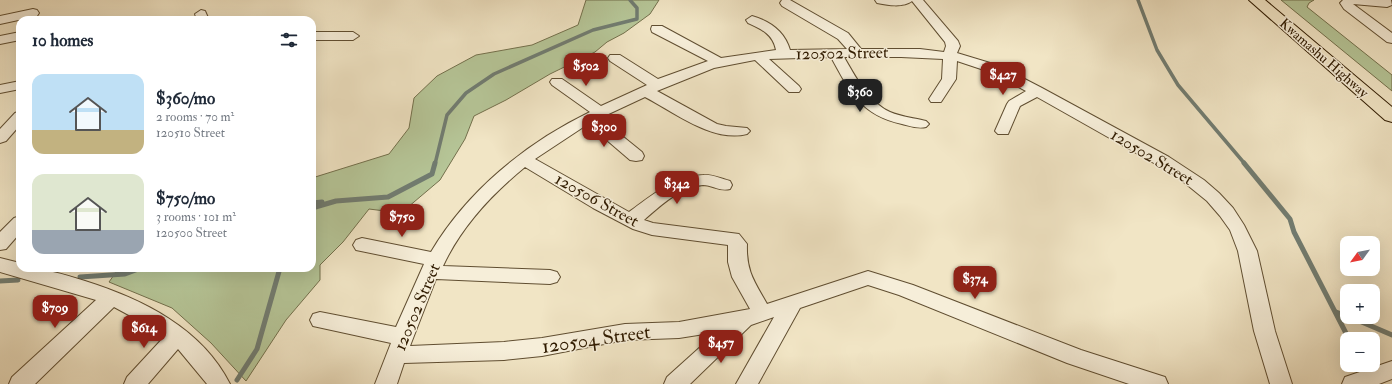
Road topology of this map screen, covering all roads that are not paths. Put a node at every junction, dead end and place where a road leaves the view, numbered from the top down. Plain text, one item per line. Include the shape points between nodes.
1 (34, 0) edge
2 (882, 0) edge
3 (906, 0) edge
4 (917, 0) edge
5 (1256, 0) edge
6 (1271, 0) edge
7 (786, 3) dead end
8 (1387, 3) edge
9 (32, 16) edge
10 (16, 18) edge
11 (0, 20) edge
12 (752, 20) dead end
13 (656, 30) dead end
14 (316, 36) edge
15 (353, 36) dead end
16 (16, 37) edge
17 (1392, 39) edge
18 (0, 40) edge
19 (835, 53) junction
20 (857, 53) junction
21 (784, 54) junction
22 (950, 55) junction
23 (758, 56) junction
24 (615, 58) dead end
25 (719, 62) junction
26 (557, 82) dead end
27 (16, 85) edge
28 (652, 88) junction
29 (0, 89) edge
30 (794, 89) dead end
31 (1037, 91) junction
32 (936, 99) dead end
33 (1392, 101) edge
34 (595, 116) junction
35 (1392, 116) edge
36 (16, 120) edge
37 (921, 124) dead end
38 (742, 131) dead end
39 (1003, 131) dead end
40 (0, 138) edge
41 (636, 156) dead end
42 (525, 160) junction
43 (724, 185) dead end
44 (630, 221) junction
45 (16, 226) edge
46 (0, 244) edge
47 (362, 245) dead end
48 (0, 265) edge
49 (433, 266) junction
50 (16, 269) edge
51 (26, 272) edge
52 (550, 277) dead end
53 (111, 298) junction
54 (792, 304) junction
55 (753, 316) junction
56 (320, 320) dead end
57 (178, 335) junction
58 (400, 346) junction
59 (1392, 370) edge
60 (20, 384) edge
61 (135, 384) edge
62 (218, 384) edge
63 (386, 384) edge
64 (675, 384) edge
65 (747, 384) edge
66 (1157, 384) edge
67 (1281, 384) edge
68 (1353, 384) edge

1 - 9 street
2 - 3 street
4 - 22 street via 951,41 953,46
5 - 35 main road, Kwamashu Highway
6 - 33 main road, Kwamashu Highway
7 - 20 street via 843,36
8 - 17 street via 1352,0 1346,3
10 - 11 street
12 - 21 street via 777,34
13 - 25 street
14 - 15 street
16 - 18 street
19 - 20 street, 120502 Street
19 - 21 street, 120502 Street
19 - 37 street via 875,109 884,115
20 - 22 street, 120502 Street
21 - 23 street, 120502 Street
22 - 31 street, 120502 Street via 982,63
22 - 32 street via 949,80
23 - 25 street, 120502 Street
23 - 30 street
24 - 28 street
25 - 28 street, 120502 Street
26 - 34 street
27 - 29 street
28 - 34 street, 120502 Street
28 - 38 street via 712,127 725,131
31 - 39 street via 1014,104
31 - 67 street, 120502 Street via 1179,170 1226,212 1246,247 1263,325
34 - 41 street
34 - 42 street, 120502 Street via 561,134
36 - 40 street
42 - 44 street, 120506 Street
42 - 49 street, 120502 Street via 486,192 456,228
43 - 44 street via 702,180 683,185
44 - 55 street, 120506 Street via 652,229 733,239 738,244 737,262
45 - 46 street
47 - 49 street
48 - 50 street
49 - 52 street
49 - 58 street, 120502 Street
51 - 53 street
53 - 57 street via 137,310
53 - 60 street
54 - 55 street, 120504 Street
54 - 65 street
54 - 66 street, 120504 Street via 868,278 924,297 1075,357
55 - 58 street, 120504 Street via 679,330 625,332 504,351
55 - 64 street
56 - 58 street, 120504 Street
57 - 61 street
57 - 62 street via 203,362
58 - 63 street, 120502 Street
59 - 68 street

